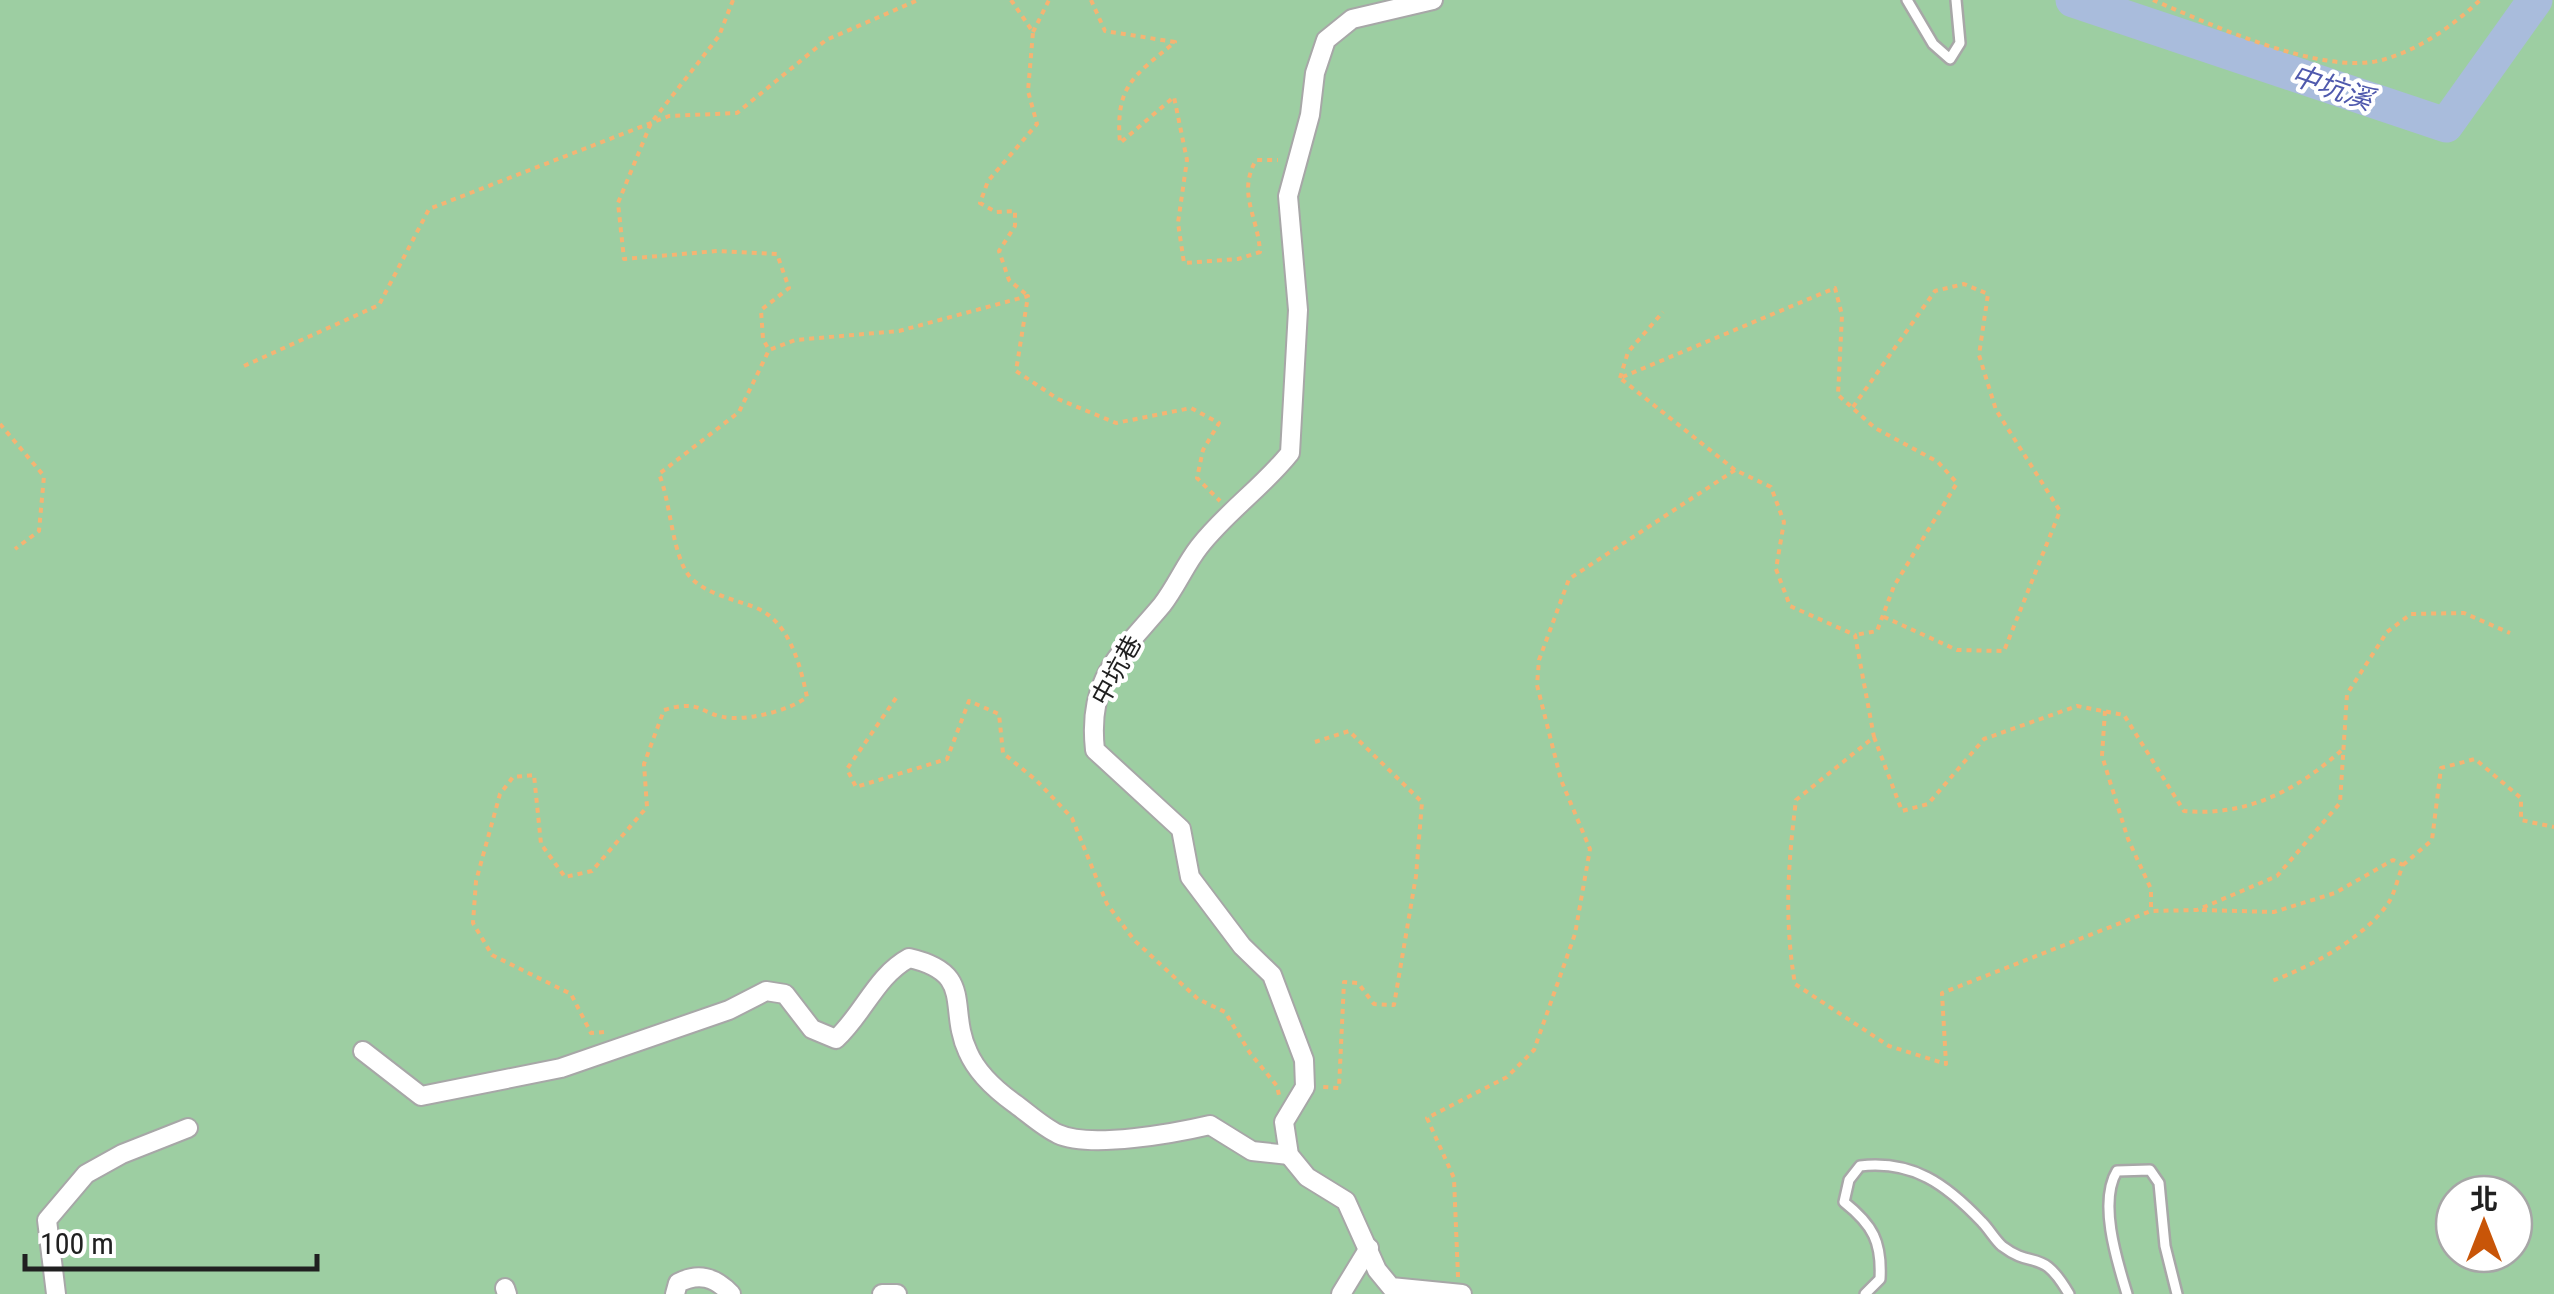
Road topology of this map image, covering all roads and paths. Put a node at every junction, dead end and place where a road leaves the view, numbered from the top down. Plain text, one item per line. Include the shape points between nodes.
1 (733, 0) edge
2 (918, 0) edge
3 (1011, 0) edge
4 (1049, 0) edge
5 (1091, 0) edge
6 (1433, 0) edge
7 (1907, 0) edge
8 (1956, 0) edge
9 (2153, 0) edge
10 (2480, 0) edge
11 (1033, 32) junction
12 (652, 123) junction
13 (1294, 160) junction
14 (1028, 296) junction
15 (1663, 312) dead end
16 (769, 350) junction
17 (244, 366) dead end
18 (1620, 378) junction
19 (1852, 408) junction
20 (0, 424) edge
21 (1735, 470) junction
22 (1232, 512) junction
23 (15, 549) dead end
24 (1882, 616) junction
25 (2510, 633) dead end
26 (1854, 634) junction
27 (896, 698) dead end
28 (2105, 711) junction
29 (1874, 737) junction
30 (1315, 742) dead end
31 (2344, 748) junction
32 (2554, 828) edge
33 (2403, 865) junction
34 (2197, 910) junction
35 (2152, 911) junction
36 (2272, 980) dead end
37 (607, 1032) dead end
38 (363, 1051) dead end
39 (1304, 1087) junction
40 (1284, 1122) junction
41 (188, 1128) dead end
42 (1289, 1154) junction
43 (1369, 1248) junction
44 (1460, 1293) edge
45 (56, 1294) edge
46 (675, 1294) edge
47 (730, 1294) edge
48 (882, 1294) edge
49 (897, 1294) edge
50 (1341, 1294) edge
51 (1865, 1294) edge
52 (2069, 1294) edge
53 (2127, 1294) edge
54 (2177, 1294) edge

1 - 12 path via 718,36
2 - 12 path via 826,40 737,113
3 - 11 path
4 - 11 path
5 - 13 path via 1105,31 1175,42 1130,79 1117,108 1120,143 1174,97 1187,160 1178,223 1184,263 1260,252 1246,178 1256,160
6 - 13 street, 中坑巷 via 1362,16 1326,40
7 - 8 lane via 1950,59 1960,43
9 - 10 path via 2334,61 2379,61 2417,47
11 - 14 path via 1028,91 1038,124 988,181 980,203 996,212 1014,211 1014,226 999,251 1009,280
12 - 16 path via 618,203 624,259 776,254 789,288 761,310
12 - 17 path via 428,209 379,305
13 - 22 street, 中坑巷 via 1288,196 1298,326 1290,453
14 - 16 path via 899,332 795,340
14 - 22 path via 1016,371 1058,399 1116,423 1191,408 1219,423 1197,478
15 - 18 path via 1628,352
16 - 37 path via 739,412 660,474 679,557 691,578 721,597 760,609 785,632 807,697 794,708 732,718 688,702 664,710 644,764 647,807 592,871 565,877 541,844 534,775 513,777 500,794 476,880 473,922 492,955 571,994 590,1033
18 - 19 path via 1835,288 1842,314 1838,394
18 - 21 path
19 - 24 path via 1938,462 1958,483
19 - 24 path via 1935,291 1964,284 1988,294 1980,355 1996,410 2060,511 2004,652 1958,650
20 - 23 path via 44,476 39,531
21 - 26 path via 1772,487 1784,522 1776,568 1790,606
21 - 44 path via 1569,579 1539,660 1537,685 1561,780 1590,848 1575,934 1534,1050 1507,1077 1427,1118 1454,1178
22 - 39 street, 中坑巷 via 1134,632 1104,680 1091,716 1095,750 1181,829 1190,877 1272,975 1304,1060
24 - 26 path via 1877,631
25 - 31 path via 2464,612 2411,614 2388,632 2347,694
26 - 29 path
27 - 40 path via 847,768 856,787 947,759 970,701 998,714 1003,753 1072,818 1107,904 1134,940 1198,999 1225,1012 1277,1086
28 - 29 path via 2076,706 1984,740 1928,804 1902,811
28 - 31 path via 2124,715 2184,811 2214,814 2306,782
28 - 35 path via 2102,756 2128,839 2152,888
29 - 35 path via 1796,800 1786,930 1795,984 1890,1046 1946,1064 1942,994
30 - 39 path via 1350,731 1422,802 1394,1005 1374,1004 1358,984 1344,982 1339,1088
31 - 34 path via 2340,803 2276,876
32 - 33 path via 2520,820 2522,798 2475,759 2441,768 2432,840
33 - 34 path via 2393,860 2336,893 2274,912
33 - 36 path via 2388,903 2368,922 2314,965
34 - 35 path
38 - 42 street via 421,1096 562,1068 766,991 784,994 812,1030 836,1039 855,1022 888,969 909,958 950,978 960,998 968,1053 995,1090 1060,1136 1150,1139 1210,1124 1252,1152
39 - 40 street
40 - 42 street
41 - 45 street via 86,1174 47,1220
42 - 43 street via 1307,1176 1346,1201
43 - 44 street via 1391,1287
43 - 50 street
46 - 47 street via 678,1283 693,1275 710,1278
48 - 49 street
51 - 52 lane via 1880,1279 1882,1248 1868,1221 1844,1202 1860,1166 1884,1163 1926,1176 1968,1207 2002,1246 2052,1266
53 - 54 lane via 2109,1184 2117,1172 2150,1170 2159,1184

